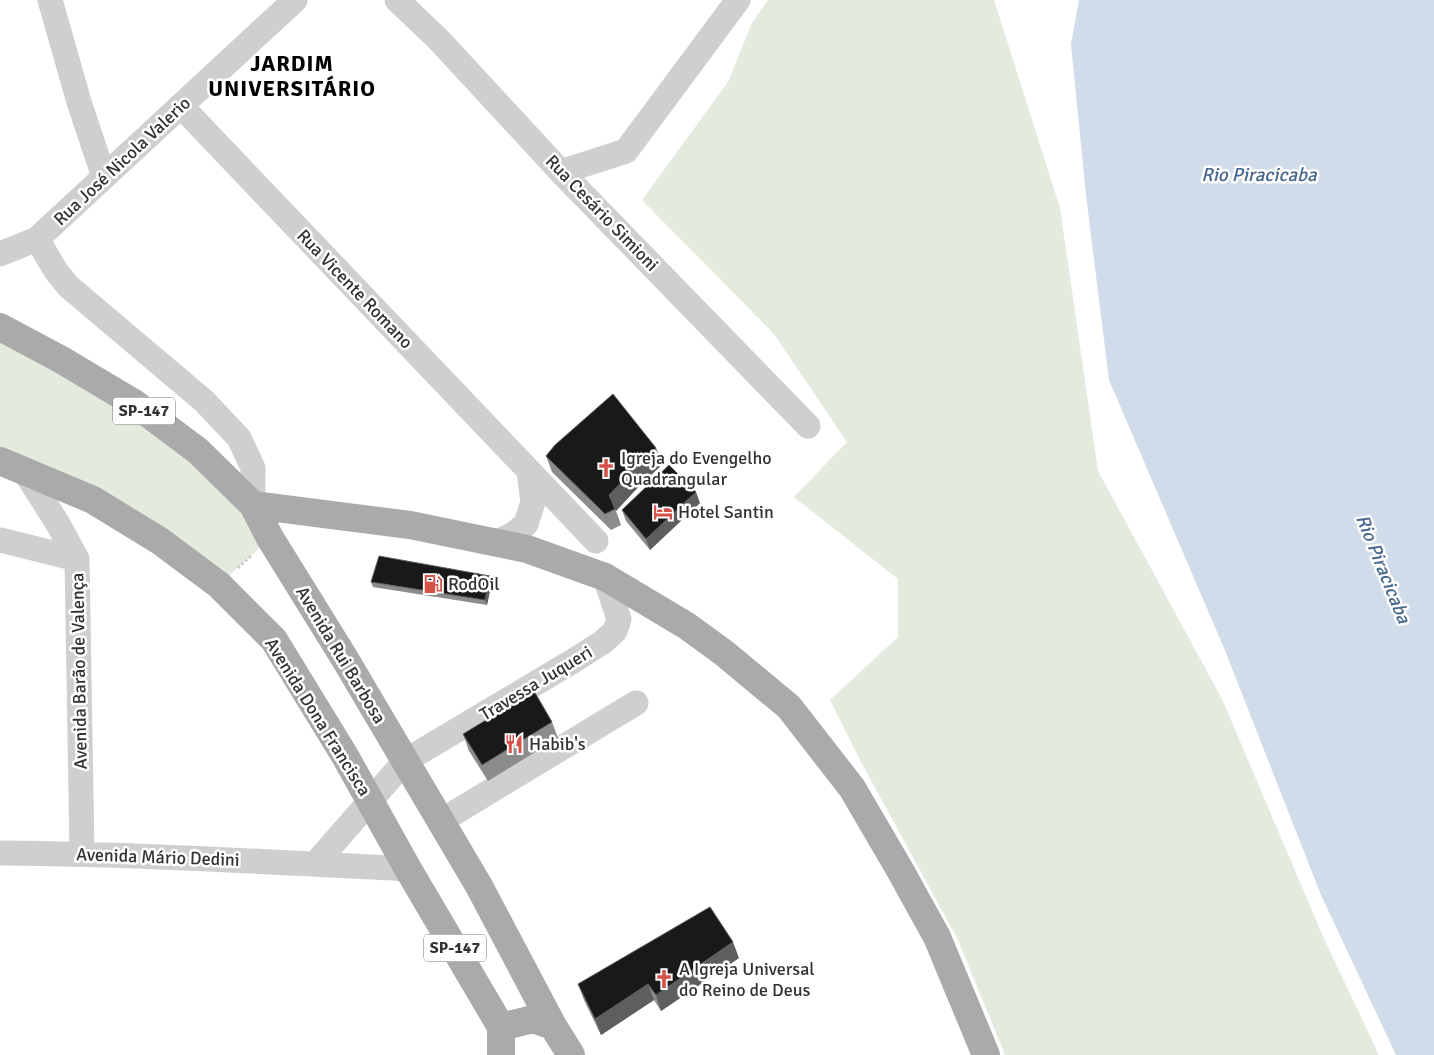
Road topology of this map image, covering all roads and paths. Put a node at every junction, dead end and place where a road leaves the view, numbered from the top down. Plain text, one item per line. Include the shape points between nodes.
1 (50, 0) edge
2 (295, 0) edge
3 (738, 0) edge
4 (412, 5) edge
5 (181, 106) junction
6 (561, 172) junction
7 (104, 177) junction
8 (37, 240) junction
9 (0, 254) edge
10 (7, 332) edge
11 (808, 426) dead end
12 (0, 461) edge
13 (25, 472) junction
14 (530, 472) junction
15 (253, 506) junction
16 (270, 538) junction
17 (0, 540) edge
18 (596, 541) dead end
19 (496, 543) junction
20 (77, 560) junction
21 (605, 577) junction
22 (219, 585) junction
23 (636, 704) dead end
24 (405, 761) junction
25 (370, 801) junction
26 (441, 822) junction
27 (0, 852) edge
28 (82, 854) junction
29 (316, 863) junction
30 (408, 869) junction
31 (553, 1026) junction
32 (502, 1027) junction
33 (501, 1055) edge
34 (571, 1055) edge
35 (986, 1055) edge

1 - 7 street
2 - 5 street, Rua José Nicola Valerio
3 - 6 street via 626,151
4 - 6 street, Rua Cesário Simioni via 439,40
5 - 7 street, Rua José Nicola Valerio
5 - 14 street, Rua Vicente Romano
6 - 11 street, Rua Cesário Simioni
7 - 8 street, Rua José Nicola Valerio
8 - 9 street
8 - 15 street via 68,286 204,401 238,438 253,468
10 - 15 main road, Avenida Rui Barbosa / SP-147 via 134,403 198,451
12 - 13 main road, Avenida Dona Francisca / SP-147
13 - 20 street, Avenida Barão de Valença
13 - 22 main road, Avenida Dona Francisca / SP-147 via 92,500 160,541
14 - 18 street, Rua Vicente Romano
14 - 19 street via 534,502 526,524
15 - 16 main road, Avenida Rui Barbosa / SP-147
15 - 19 main road via 410,525
16 - 22 path
16 - 24 main road, Avenida Rui Barbosa / SP-147
17 - 20 street
19 - 21 main road via 527,549
20 - 28 street, Avenida Barão de Valença
21 - 24 street, Travessa Juqueri via 619,619 615,632 573,661
21 - 35 main road via 687,626 789,707 852,788 900,870 937,937
22 - 25 main road, Avenida Dona Francisca / SP-147 via 274,640
23 - 26 street
24 - 25 street
24 - 26 main road, Avenida Rui Barbosa / SP-147
25 - 29 street
25 - 30 main road, Avenida Dona Francisca / SP-147
26 - 31 main road, Avenida Rui Barbosa / SP-147 via 479,886
27 - 28 street, Avenida Mário Dedini
28 - 29 street, Avenida Mário Dedini
29 - 30 street, Avenida Mário Dedini
30 - 32 main road, Avenida Dona Francisca / SP-147
31 - 32 main road via 533,1019
31 - 34 main road, Avenida Rui Barbosa / SP-147
32 - 33 main road

